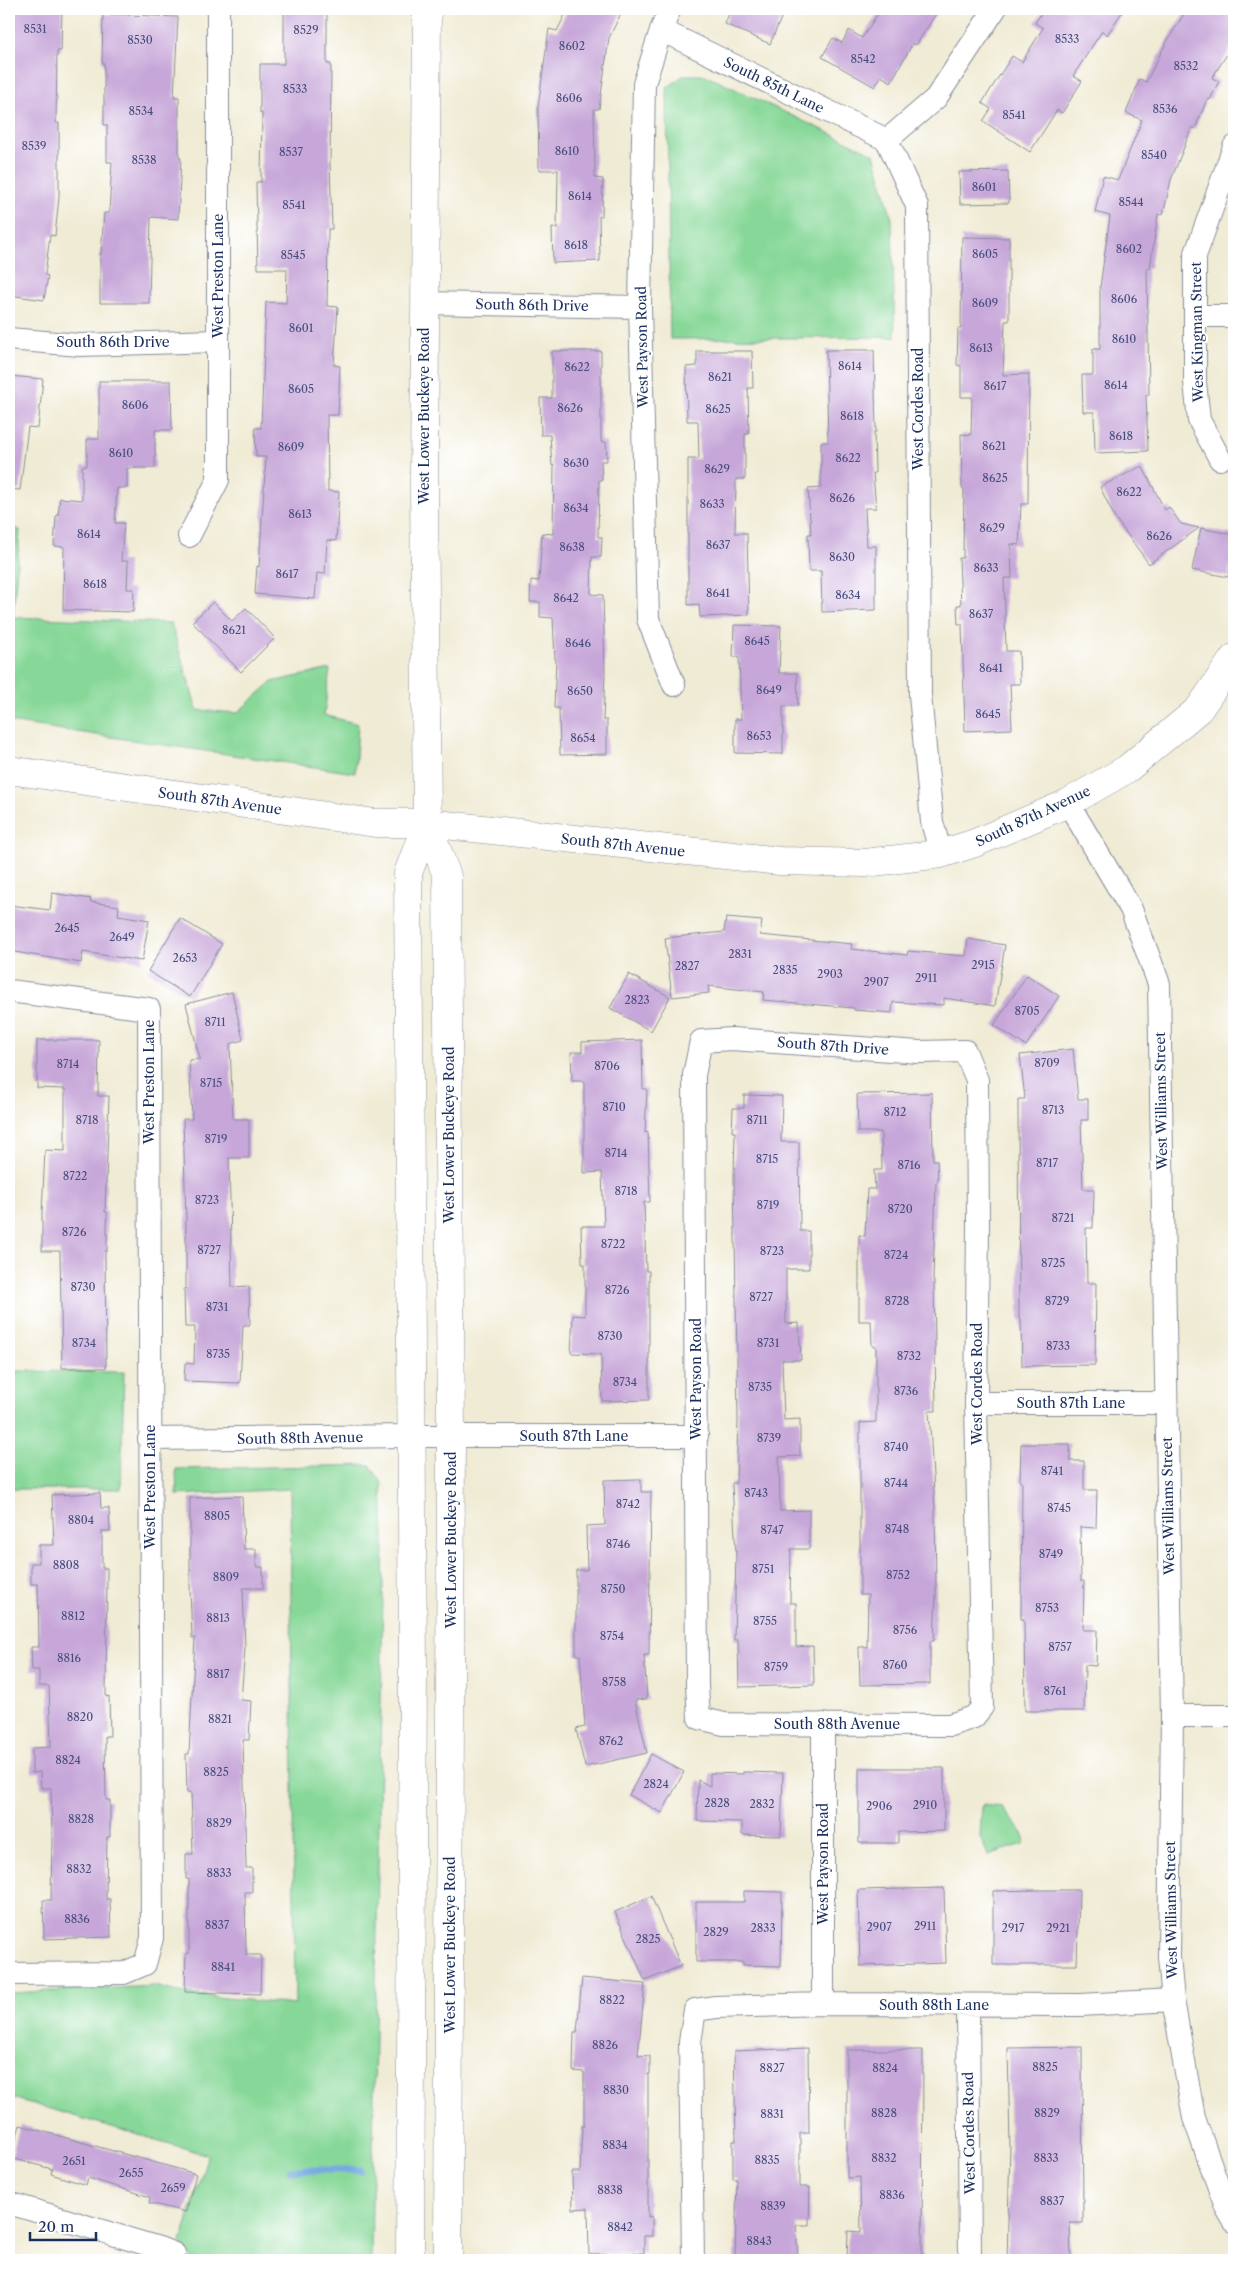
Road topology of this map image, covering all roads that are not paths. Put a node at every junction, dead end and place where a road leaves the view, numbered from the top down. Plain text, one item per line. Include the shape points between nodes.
1 (218, 9) edge
2 (427, 9) edge
3 (670, 9) edge
4 (995, 9) edge
5 (661, 30) junction
6 (888, 140) junction
7 (1234, 147) edge
8 (425, 303) junction
9 (640, 307) junction
10 (1196, 316) junction
11 (1234, 316) edge
12 (9, 339) edge
13 (218, 341) junction
14 (1220, 459) dead end
15 (190, 536) dead end
16 (1234, 658) edge
17 (674, 685) dead end
18 (9, 770) edge
19 (1068, 803) junction
20 (427, 823) junction
21 (940, 854) junction
22 (9, 991) edge
23 (701, 1041) joint
24 (965, 1051) joint
25 (976, 1403) junction
26 (1166, 1403) junction
27 (412, 1436) junction
28 (451, 1436) junction
29 (697, 1436) junction
30 (149, 1439) junction
31 (1172, 1716) junction
32 (1234, 1716) edge
33 (974, 1717) joint
34 (699, 1718) joint
35 (823, 1724) junction
36 (9, 1974) edge
37 (1172, 2000) junction
38 (823, 2004) junction
39 (968, 2005) junction
40 (9, 2203) edge
41 (1234, 2221) edge
42 (174, 2257) edge
43 (410, 2260) edge
44 (448, 2260) edge
45 (693, 2260) edge
46 (970, 2260) edge

1 - 13 street, West Preston Lane
2 - 8 main road, West Lower Buckeye Road
3 - 5 street, West Payson Road
4 - 6 street via 936,98
5 - 6 street, South 85th Lane
5 - 9 street, West Payson Road via 644,84
6 - 21 street, West Cordes Road via 917,206 920,695 932,822
7 - 10 street, West Kingman Street via 1195,256
8 - 9 street, South 86th Drive
8 - 20 main road, West Lower Buckeye Road
9 - 17 street, West Payson Road via 648,619
10 - 11 street
10 - 14 street, West Kingman Street via 1195,382 1199,420
12 - 13 street, South 86th Drive via 80,345
13 - 15 street, West Preston Lane via 218,480
16 - 19 main road, South 87th Avenue via 1199,709 1127,769
18 - 20 main road, South 87th Avenue via 375,823
19 - 21 main road, South 87th Avenue via 975,844
19 - 26 street, West Williams Street via 1131,909 1159,984
20 - 21 main road, South 87th Avenue via 780,862 865,863
20 - 27 main road, West Lower Buckeye Road via 408,873
20 - 28 main road, West Lower Buckeye Road via 448,876
22 - 30 street, West Preston Lane via 149,1009
23 - 24 street, South 87th Drive via 732,1039 919,1052
23 - 29 street, West Payson Road via 694,1075
24 - 25 street, West Cordes Road via 977,1080
25 - 26 street, South 87th Lane
25 - 33 street, West Cordes Road via 982,1707
26 - 31 street, West Williams Street
27 - 28 street, South 88th Avenue
27 - 30 street, South 88th Avenue
27 - 43 main road, West Lower Buckeye Road
28 - 29 street, South 87th Lane
28 - 44 main road, West Lower Buckeye Road
29 - 34 street, West Payson Road via 696,1686
30 - 36 street, West Preston Lane via 152,1938 145,1964 124,1973
31 - 32 street
31 - 37 street, West Williams Street via 1169,1957
33 - 35 street, South 88th Avenue via 950,1725
34 - 35 street, South 88th Avenue via 724,1724
35 - 38 street, West Payson Road
37 - 39 street, South 88th Lane via 1080,2006
37 - 41 street, West Williams Street via 1194,2118
38 - 39 street, South 88th Lane
38 - 45 street, South 88th Lane via 696,2010 690,2042
39 - 46 street, West Cordes Road
40 - 42 street

